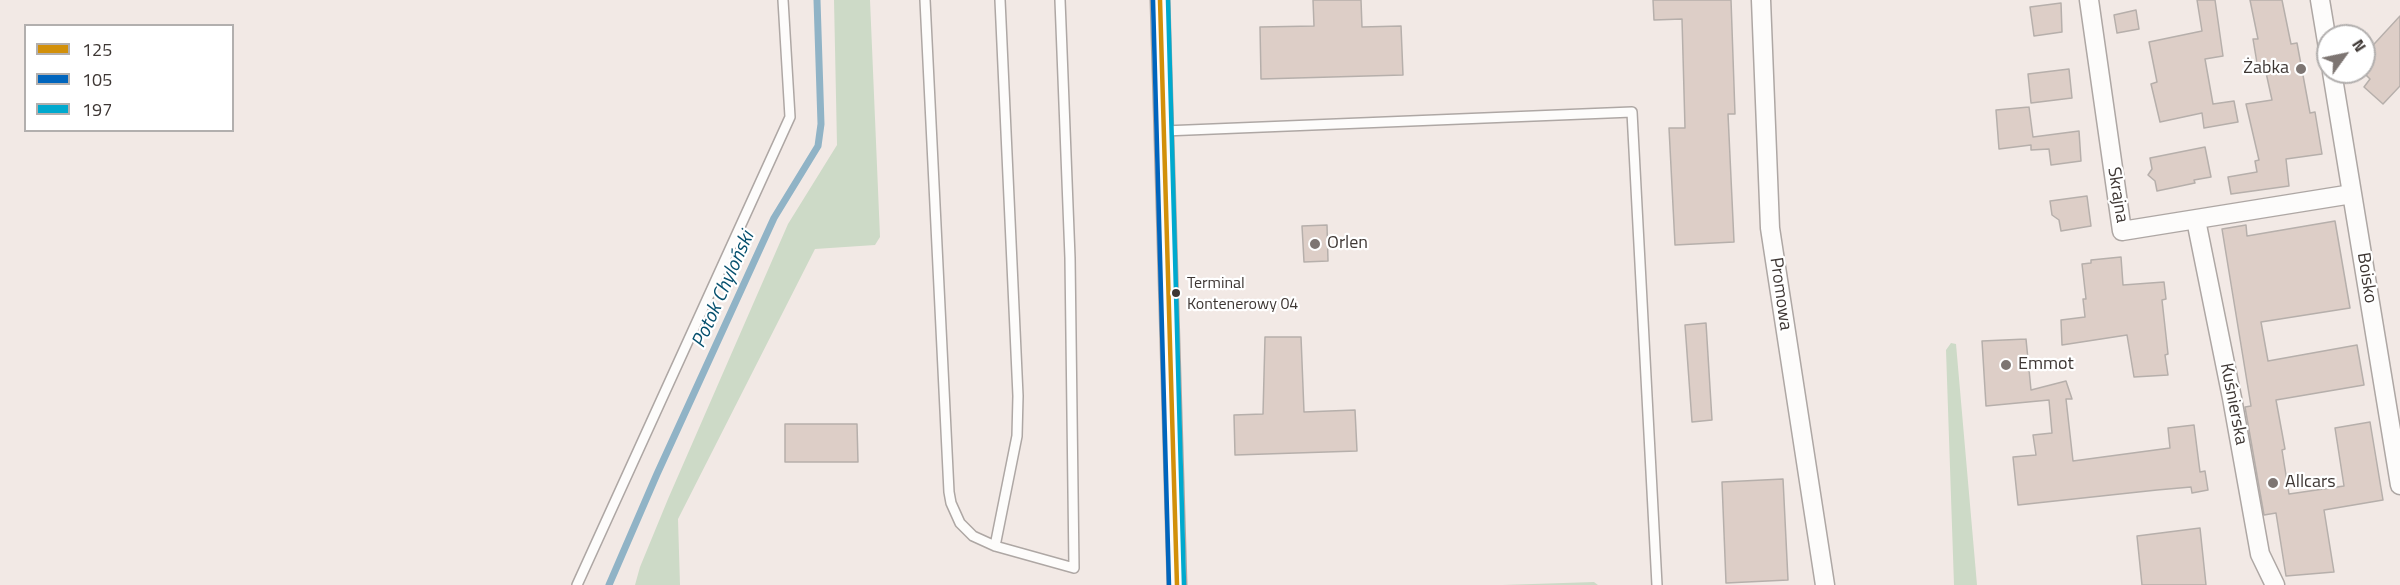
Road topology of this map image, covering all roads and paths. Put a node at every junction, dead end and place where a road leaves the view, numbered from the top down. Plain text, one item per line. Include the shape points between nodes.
1 (783, 0) edge
2 (925, 0) edge
3 (1000, 0) edge
4 (1060, 0) edge
5 (1160, 0) edge
6 (1761, 0) edge
7 (2089, 0) edge
8 (2320, 0) edge
9 (2324, 24) edge
10 (2334, 84) edge
11 (1164, 131) junction
12 (2352, 194) junction
13 (2196, 220) junction
14 (2400, 484) edge
15 (994, 546) junction
16 (577, 585) edge
17 (1177, 585) edge
18 (1657, 585) edge
19 (1825, 585) edge
20 (2275, 585) edge

1 - 16 lane via 789,117
2 - 15 lane via 949,492 960,524 973,536
3 - 15 lane via 1018,396 1017,436
4 - 15 lane via 1070,258 1074,568
5 - 11 street
6 - 19 street, Promowa via 1770,228
7 - 13 street, Skrajna via 2122,231
8 - 9 street
10 - 12 street, Boisko
11 - 17 street
11 - 18 lane via 1632,112
12 - 13 street, Skrajna
12 - 14 street, Boisko
13 - 20 street, Kuśnierska via 2260,554

